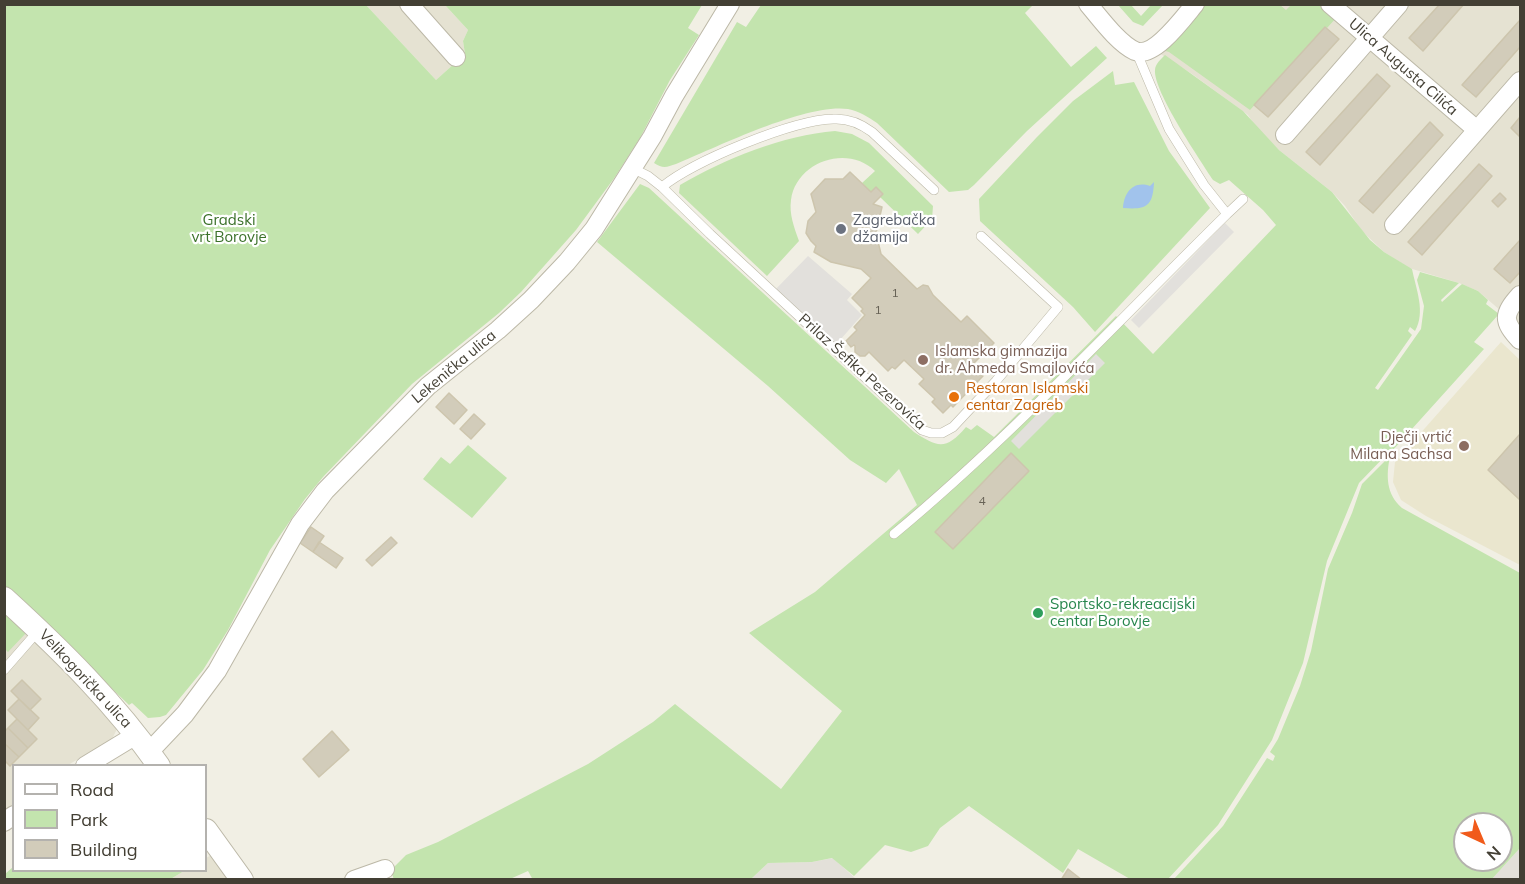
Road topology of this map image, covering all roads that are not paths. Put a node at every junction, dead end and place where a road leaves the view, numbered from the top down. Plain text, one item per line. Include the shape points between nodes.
1 (409, 4) edge
2 (730, 4) edge
3 (1088, 4) edge
4 (1195, 4) edge
5 (1330, 4) edge
6 (1399, 4) edge
7 (1369, 38) junction
8 (1130, 47) junction
9 (456, 57) dead end
10 (1521, 81) edge
11 (1477, 130) junction
12 (1285, 135) dead end
13 (632, 168) junction
14 (662, 187) junction
15 (934, 190) dead end
16 (1243, 199) dead end
17 (1227, 214) junction
18 (1394, 225) dead end
19 (981, 236) dead end
20 (1521, 295) edge
21 (1521, 340) edge
22 (894, 534) dead end
23 (4, 598) edge
24 (39, 630) junction
25 (4, 670) edge
26 (148, 750) edge
27 (89, 764) edge
28 (207, 831) edge
29 (385, 868) dead end
30 (242, 879) edge
31 (354, 879) edge

1 - 9 street
2 - 13 street, Lekenička ulica
3 - 8 street
4 - 8 street via 1154,47 1143,52
5 - 7 street, Ulica Augusta Cilića
6 - 7 street
7 - 11 street, Ulica Augusta Cilića
7 - 12 street
8 - 17 lane via 1169,129
10 - 11 street
11 - 18 street
13 - 14 lane
13 - 26 street, Lekenička ulica via 594,229 531,300 428,386 325,491 300,524 217,670 185,714
14 - 15 lane via 689,168 721,154 783,130 832,118 847,119 872,132
14 - 19 lane, Prilaz Šefika Pezerovića via 913,422 931,434 954,427 1058,307
16 - 17 lane
17 - 22 lane via 1000,439
20 - 21 street via 1506,317 1508,327
23 - 24 street, Velikogorička ulica
24 - 25 lane
24 - 26 street, Velikogorička ulica via 106,697
26 - 27 street, Lekenička ulica
28 - 30 street
29 - 31 street

